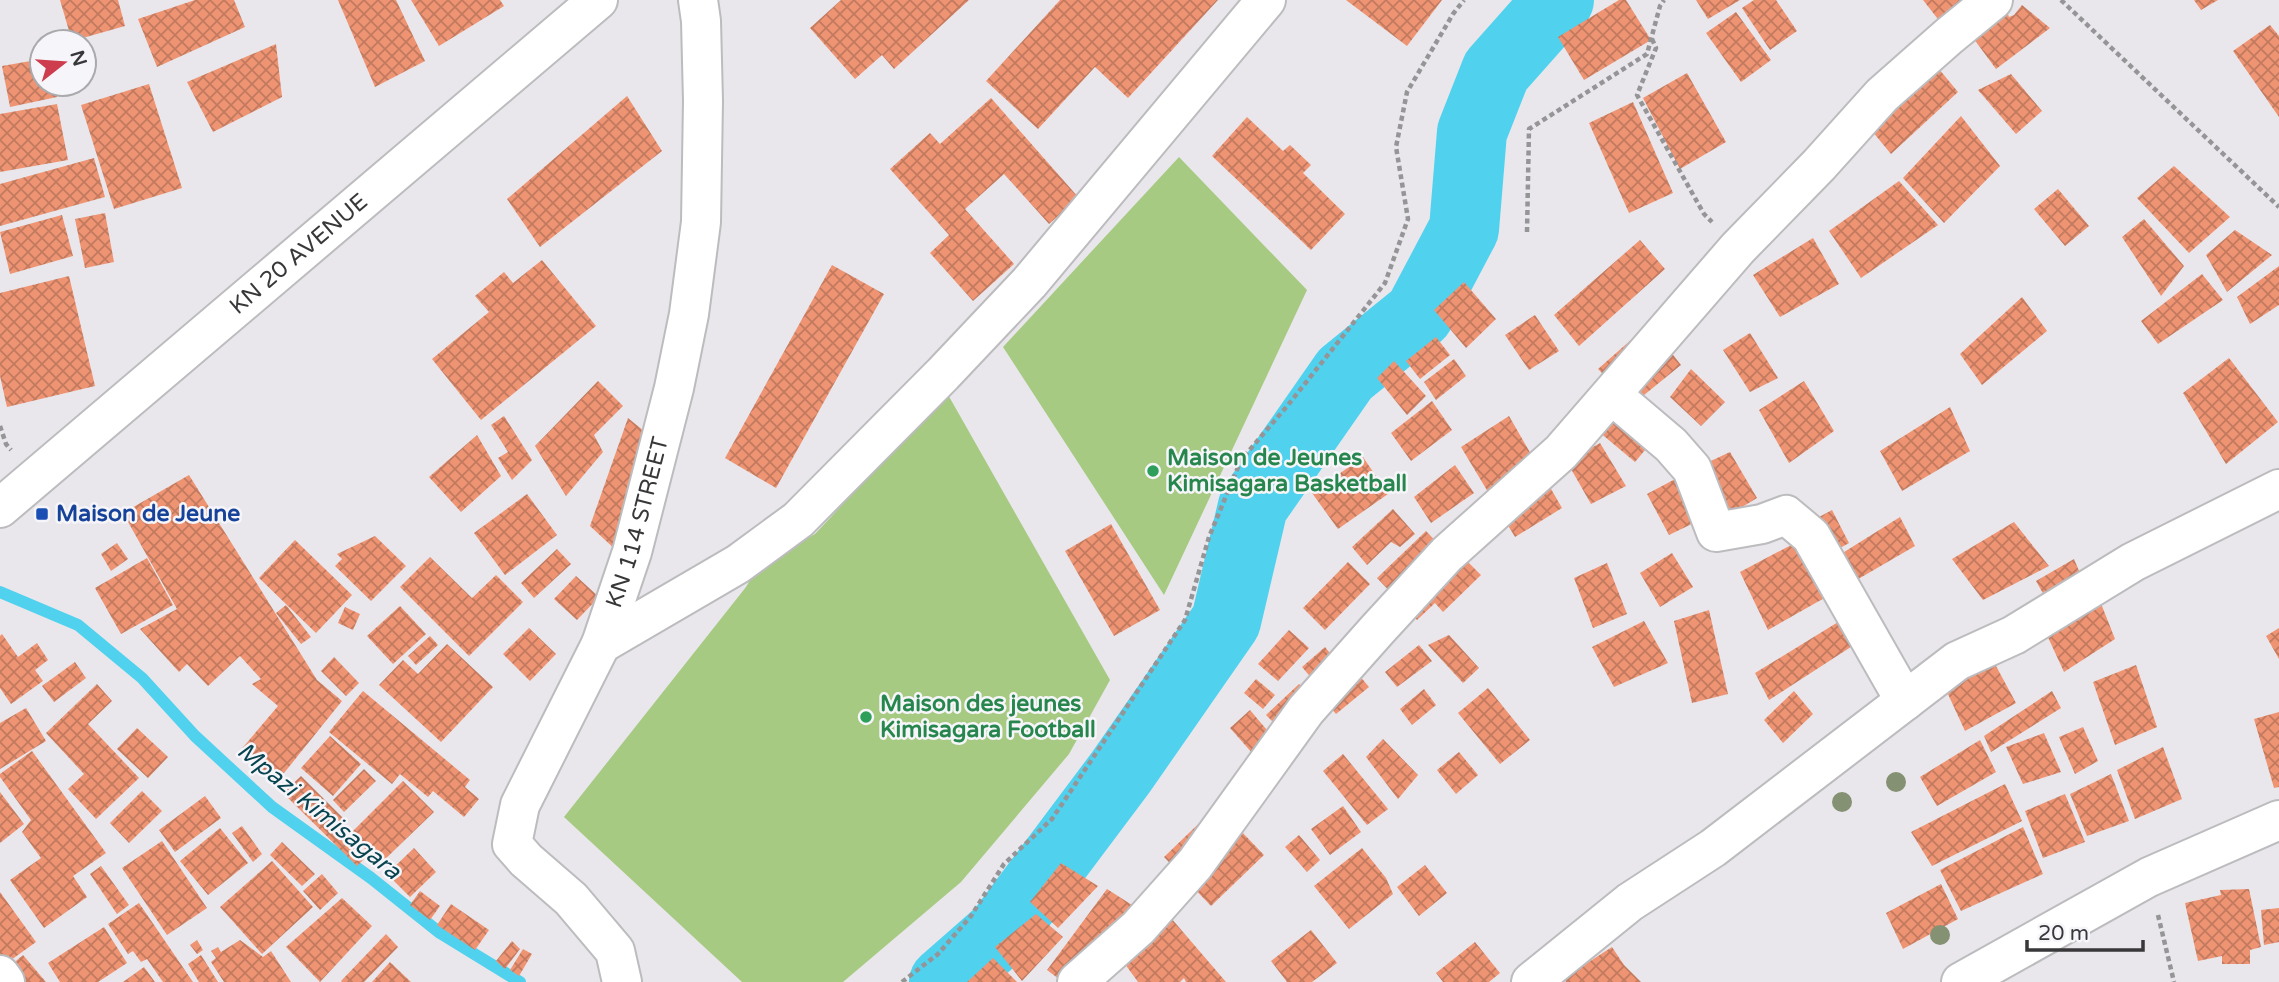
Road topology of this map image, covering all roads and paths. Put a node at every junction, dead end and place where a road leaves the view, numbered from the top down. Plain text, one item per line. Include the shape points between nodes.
1 (598, 0) edge
2 (698, 0) edge
3 (1266, 0) edge
4 (1464, 0) edge
5 (1664, 0) edge
6 (1993, 0) edge
7 (2061, 0) edge
8 (1651, 38) junction
9 (2279, 207) edge
10 (1527, 232) dead end
11 (1738, 248) junction
12 (1612, 395) junction
13 (2279, 489) edge
14 (0, 508) edge
15 (601, 644) junction
16 (1905, 701) junction
17 (2279, 820) edge
18 (2149, 877) junction
19 (0, 975) edge
20 (5, 982) edge
21 (622, 982) edge
22 (902, 982) edge
23 (1077, 982) edge
24 (1531, 982) edge
25 (1961, 982) edge
26 (2174, 982) edge

1 - 14 street, KN 20 AVENUE
2 - 15 street, KN 114 STREET via 703,101 701,222 689,314 632,552
3 - 15 street via 1029,282 798,520 738,564
4 - 22 path via 1408,92 1396,147 1408,219 1385,283 1241,460 1209,537 1185,620 1052,819 1003,864 971,916 937,954
5 - 8 path
6 - 11 street via 1882,95
7 - 9 path
8 - 10 path via 1647,54 1529,129
8 - 11 path via 1656,48 1637,95 1704,214
11 - 12 street
12 - 16 street via 1692,469 1716,532 1786,515 1811,536
12 - 23 street via 1562,453 1447,554 1377,629 1306,710 1195,864 1138,928
13 - 16 street via 2133,562 2014,635 1957,661
15 - 21 street, KN 114 STREET via 520,805 512,844 571,899 615,951
16 - 24 street via 1713,848 1630,902
17 - 18 street
18 - 25 street
18 - 26 path
19 - 20 street

